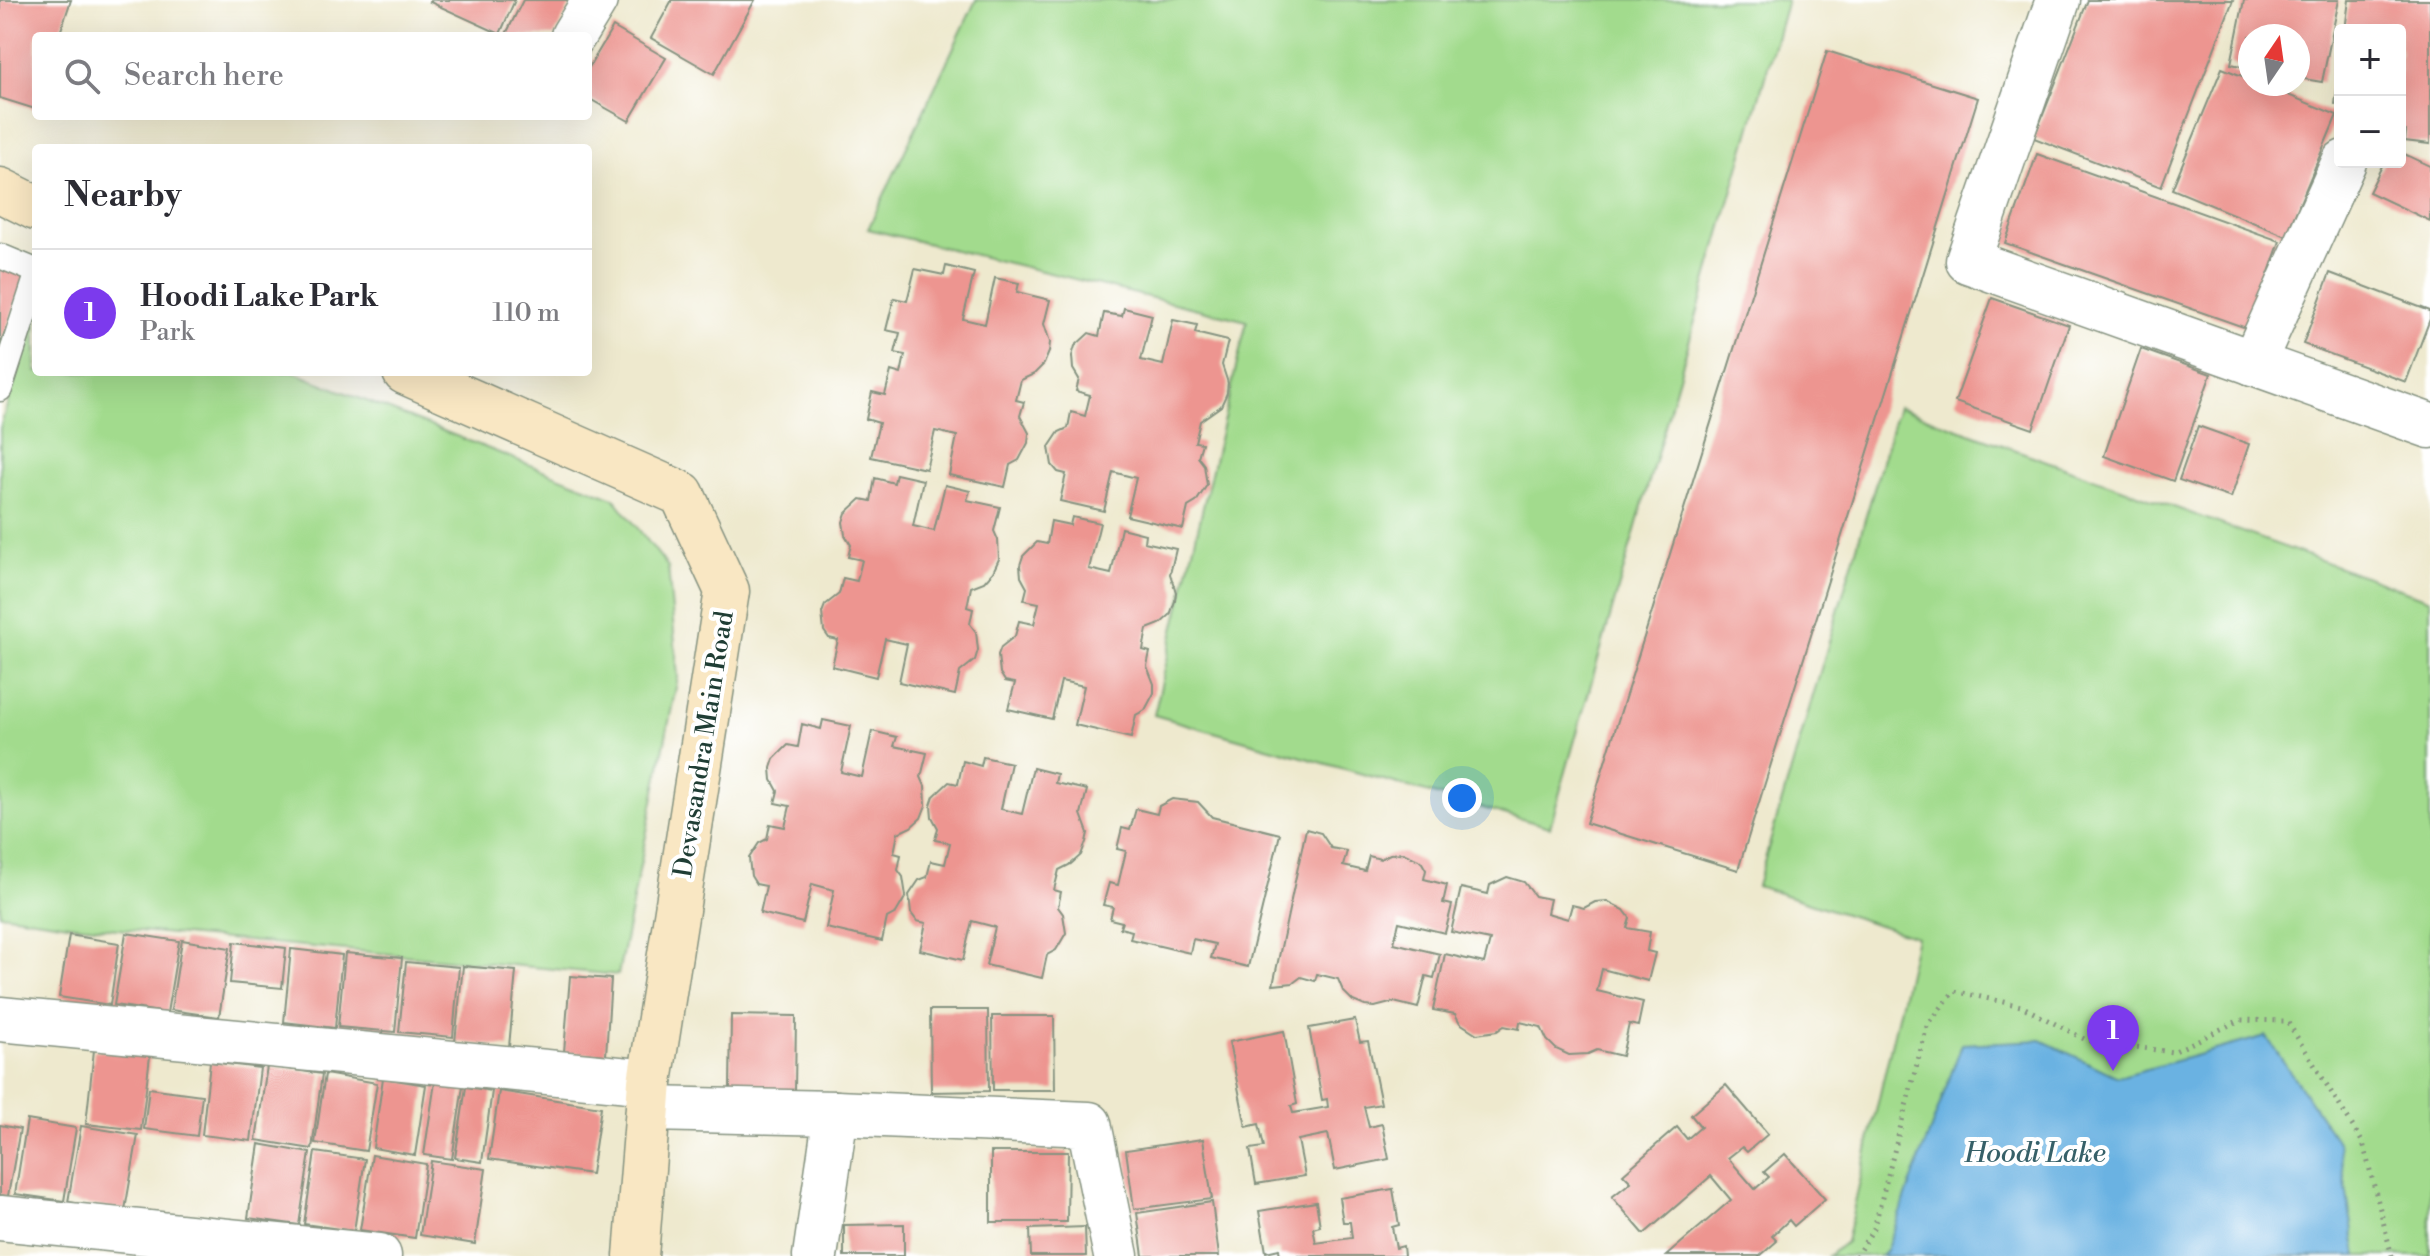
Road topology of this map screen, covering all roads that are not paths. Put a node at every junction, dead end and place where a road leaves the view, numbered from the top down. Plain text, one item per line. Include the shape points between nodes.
1 (595, 0) edge
2 (2058, 0) edge
3 (575, 32) edge
4 (2341, 168) edge
5 (0, 190) edge
6 (32, 206) edge
7 (0, 256) edge
8 (32, 269) edge
9 (32, 290) edge
10 (2253, 363) junction
11 (414, 376) edge
12 (0, 389) edge
13 (2430, 426) edge
14 (0, 1019) edge
15 (650, 1096) junction
16 (836, 1113) junction
17 (0, 1218) edge
18 (379, 1256) edge
19 (636, 1256) edge
20 (815, 1256) edge
21 (1116, 1256) edge

1 - 3 street
2 - 10 street via 1968,261
4 - 10 street
5 - 6 main road
7 - 8 lane
9 - 12 lane
10 - 13 street
11 - 15 main road, Devasandra Main Road via 682,494 727,591
14 - 15 street
15 - 16 street
15 - 19 main road, Devasandra Main Road
16 - 20 street
16 - 21 street via 1089,1124
17 - 18 street

